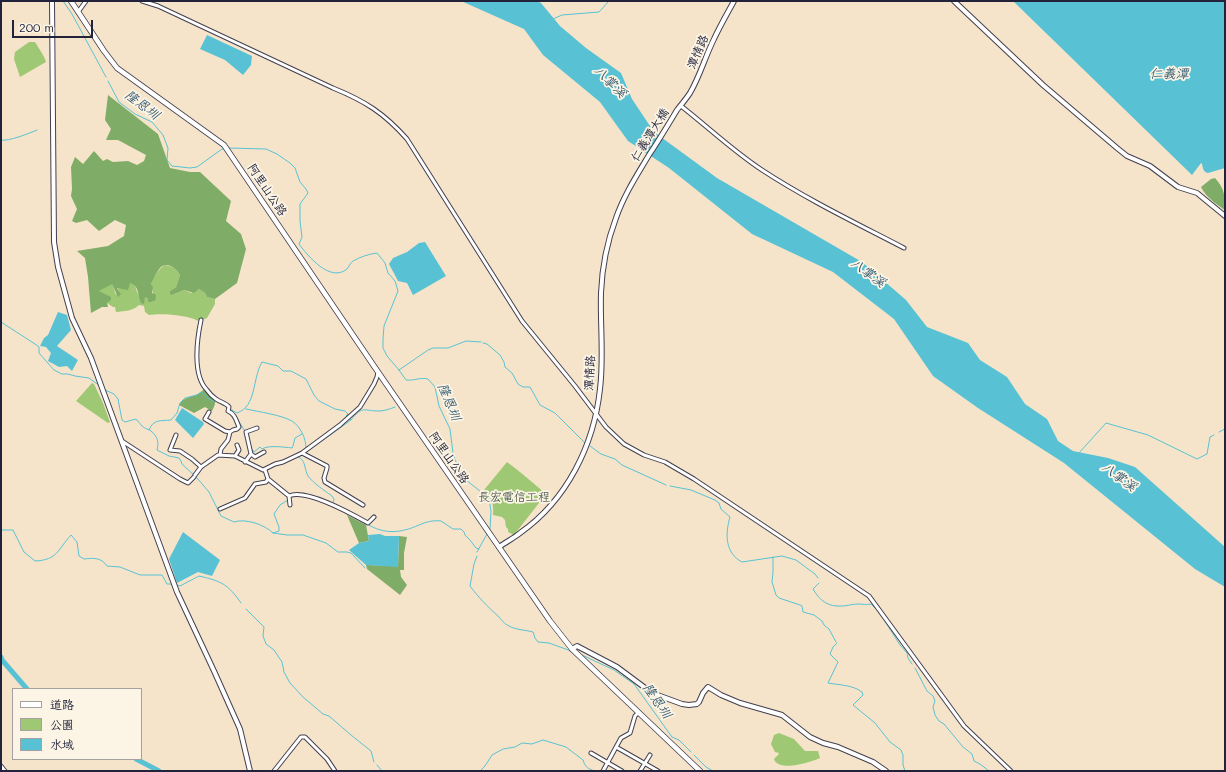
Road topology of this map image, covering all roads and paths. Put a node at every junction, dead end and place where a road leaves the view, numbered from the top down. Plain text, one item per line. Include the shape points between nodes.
1 (52, 1) edge
2 (71, 1) edge
3 (86, 1) edge
4 (142, 1) edge
5 (734, 1) edge
6 (954, 1) edge
7 (78, 12) junction
8 (680, 107) junction
9 (639, 172) joint
10 (1225, 216) edge
11 (904, 248) dead end
12 (202, 320) dead end
13 (378, 372) junction
14 (209, 412) dead end
15 (596, 413) junction
16 (257, 428) dead end
17 (230, 432) junction
18 (176, 435) dead end
19 (122, 441) junction
20 (237, 445) dead end
21 (264, 452) dead end
22 (302, 453) junction
23 (251, 454) junction
24 (220, 455) junction
25 (235, 456) junction
26 (245, 462) junction
27 (201, 467) junction
28 (265, 470) junction
29 (268, 480) junction
30 (288, 496) junction
31 (290, 505) dead end
32 (364, 505) dead end
33 (220, 508) dead end
34 (374, 517) dead end
35 (500, 547) junction
36 (572, 649) junction
37 (638, 712) junction
38 (616, 747) junction
39 (591, 753) dead end
40 (650, 755) dead end
41 (608, 763) junction
42 (645, 763) junction
43 (1, 766) edge
44 (5, 771) edge
45 (250, 771) edge
46 (274, 771) edge
47 (335, 771) edge
48 (603, 771) edge
49 (622, 771) edge
50 (640, 771) edge
51 (658, 771) edge
52 (700, 771) edge
53 (886, 771) edge
54 (1011, 771) edge

1 - 19 street via 55,252 72,318 91,358
2 - 7 main road, 阿里山公路
3 - 7 street
4 - 15 street via 158,6 366,103 387,118 407,139 522,321
5 - 8 street, 潭情路 via 702,70
6 - 10 street via 1043,85 1117,148 1150,166 1178,187 1197,193
7 - 13 main road, 阿里山公路 via 117,68 226,147
8 - 9 street, 仁義潭大橋
8 - 11 street via 762,170 820,205
9 - 15 street, 潭情路 via 625,195 606,252 601,292 600,388
12 - 17 street via 197,347 199,375 203,387 227,405 228,410 236,418 239,426
13 - 22 street via 360,407
13 - 35 main road, 阿里山公路
14 - 17 street via 205,419
15 - 35 street, 潭情路 via 587,446 565,487 531,525
15 - 54 street via 624,444 694,478 869,596 964,726
16 - 23 street via 246,432
17 - 24 street
18 - 27 street via 170,450 180,451
19 - 27 street via 188,483
19 - 45 street via 177,592 240,729
20 - 25 street via 239,450
21 - 23 street via 255,457
22 - 28 street
22 - 32 street via 327,466 324,478 326,482
23 - 26 street
24 - 25 street
24 - 27 street
25 - 26 street
26 - 28 street
28 - 29 street
29 - 30 street
29 - 33 street via 255,484 245,498
30 - 31 street
30 - 34 street via 303,494 368,523
35 - 36 main road, 阿里山公路
36 - 37 main road, 阿里山公路
36 - 53 street via 577,646 617,667 652,693 682,704 697,704 708,687 740,703 780,715 814,739 873,762
37 - 38 street via 630,732 621,738
37 - 52 main road, 阿里山公路
38 - 41 street
38 - 42 street
39 - 41 street
40 - 42 street
41 - 48 street
41 - 49 street
42 - 50 street
42 - 51 street
43 - 44 street
46 - 47 street via 301,737 305,737

